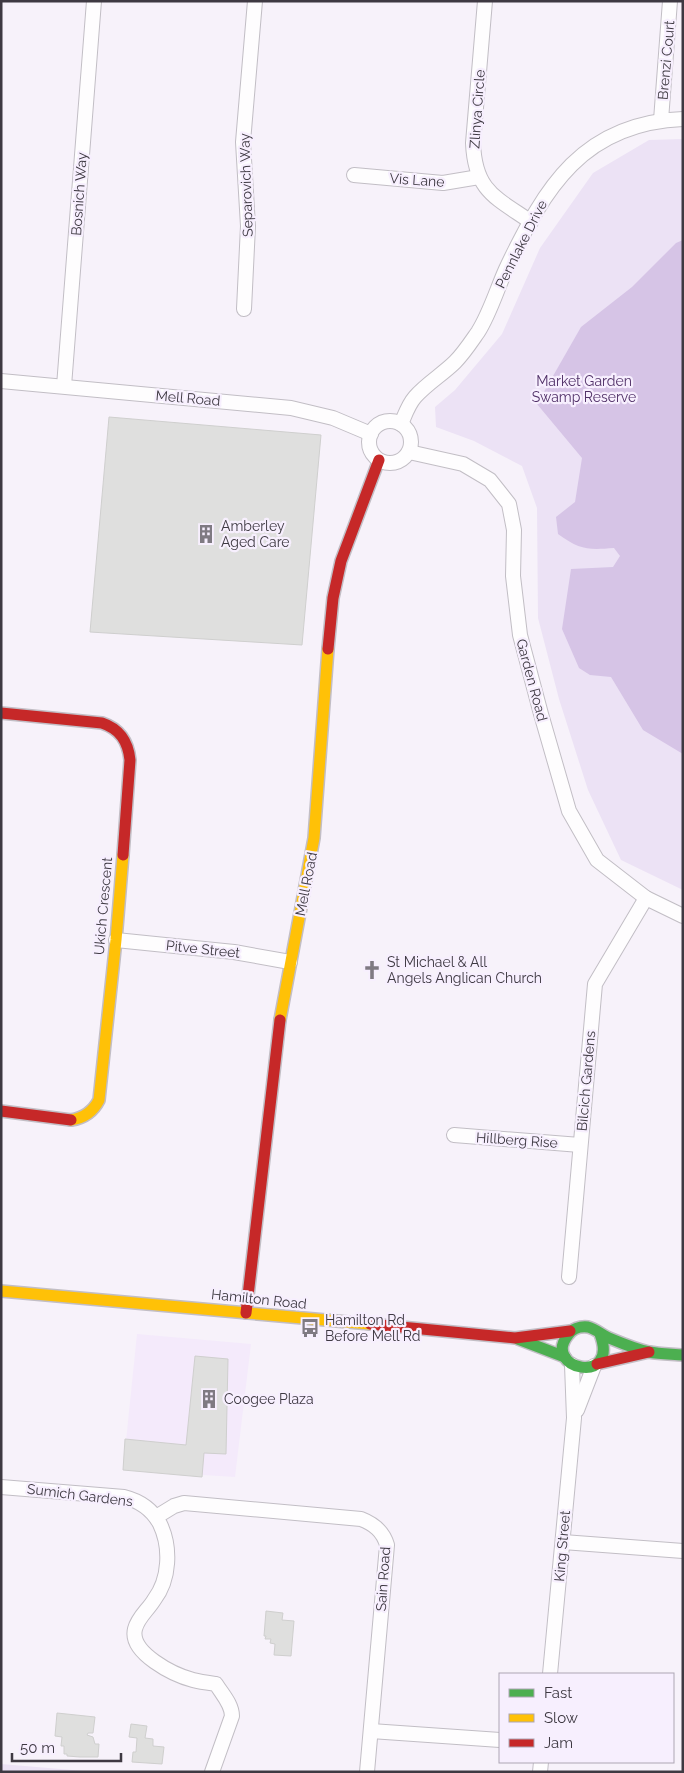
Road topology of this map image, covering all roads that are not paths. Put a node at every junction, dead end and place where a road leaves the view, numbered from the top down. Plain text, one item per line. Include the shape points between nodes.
1 (94, 1) edge
2 (255, 1) edge
3 (485, 1) edge
4 (670, 1) edge
5 (683, 119) edge
6 (661, 120) junction
7 (354, 175) dead end
8 (479, 177) junction
9 (531, 222) junction
10 (244, 310) dead end
11 (1, 381) edge
12 (64, 386) junction
13 (401, 424) junction
14 (371, 434) junction
15 (409, 452) junction
16 (379, 460) junction
17 (1, 713) edge
18 (646, 898) junction
19 (683, 916) edge
20 (116, 940) junction
21 (290, 962) junction
22 (1, 1111) edge
23 (454, 1136) dead end
24 (580, 1145) junction
25 (569, 1277) dead end
26 (1, 1291) edge
27 (246, 1313) junction
28 (570, 1332) junction
29 (600, 1334) junction
30 (515, 1338) junction
31 (649, 1352) junction
32 (683, 1355) edge
33 (568, 1361) junction
34 (595, 1365) junction
35 (574, 1418) junction
36 (1, 1487) edge
37 (156, 1517) junction
38 (563, 1542) junction
39 (683, 1551) edge
40 (550, 1673) edge
41 (371, 1731) junction
42 (499, 1740) edge
43 (212, 1772) edge
44 (367, 1772) edge

1 - 12 street, Bosnich Way
2 - 10 street, Separovich Way via 243,142 248,226
3 - 8 street, Zlinya Circle via 473,143
4 - 6 street, Brenzi Court
5 - 6 street, Pennlake Drive
6 - 9 street, Pennlake Drive via 623,130 589,149 561,175
7 - 8 street, Vis Lane via 442,183
8 - 9 street, Zlinya Circle via 494,196
9 - 13 street, Pennlake Drive via 479,330 454,363 416,396
11 - 12 street, Mell Road
12 - 14 street, Mell Road via 291,408 334,418
13 - 14 street via 387,421
13 - 15 street via 411,439
14 - 16 street via 371,451
15 - 16 street via 399,461 386,463
15 - 18 street, Garden Road via 463,464 490,480 509,504 514,530 513,576 520,635 570,811 597,860
16 - 21 street, Mell Road via 341,561 333,598 314,838
17 - 20 street, Ukich Crescent via 102,723 125,738 130,760
18 - 19 street, Garden Road
18 - 24 street, Bilcich Gardens via 595,984
20 - 21 street, Pitve Street via 234,952
20 - 22 street, Ukich Crescent via 96,1108 76,1120
21 - 27 street, Mell Road
23 - 24 street, Hillberg Rise
24 - 25 street, Bilcich Gardens
26 - 27 street, Hamilton Road
27 - 30 street, Hamilton Road
28 - 29 street via 582,1326
28 - 30 street, Hamilton Road
28 - 33 street via 563,1343
29 - 31 street
29 - 34 street via 604,1353
30 - 33 street, Hamilton Road
31 - 32 street
31 - 34 street
33 - 34 street via 582,1369
33 - 35 street, King Street
34 - 35 street, King Street
35 - 38 street, King Street
36 - 37 street, Sumich Gardens via 124,1497 143,1504
37 - 41 street, Sain Road via 184,1503 361,1519 378,1528 387,1545
37 - 43 street, Sumich Gardens via 165,1536 167,1563 163,1584 137,1623 134,1638 148,1656 178,1675 216,1684 228,1703 232,1716
38 - 39 street
38 - 40 street, King Street
41 - 42 street
41 - 44 street, Sain Road

